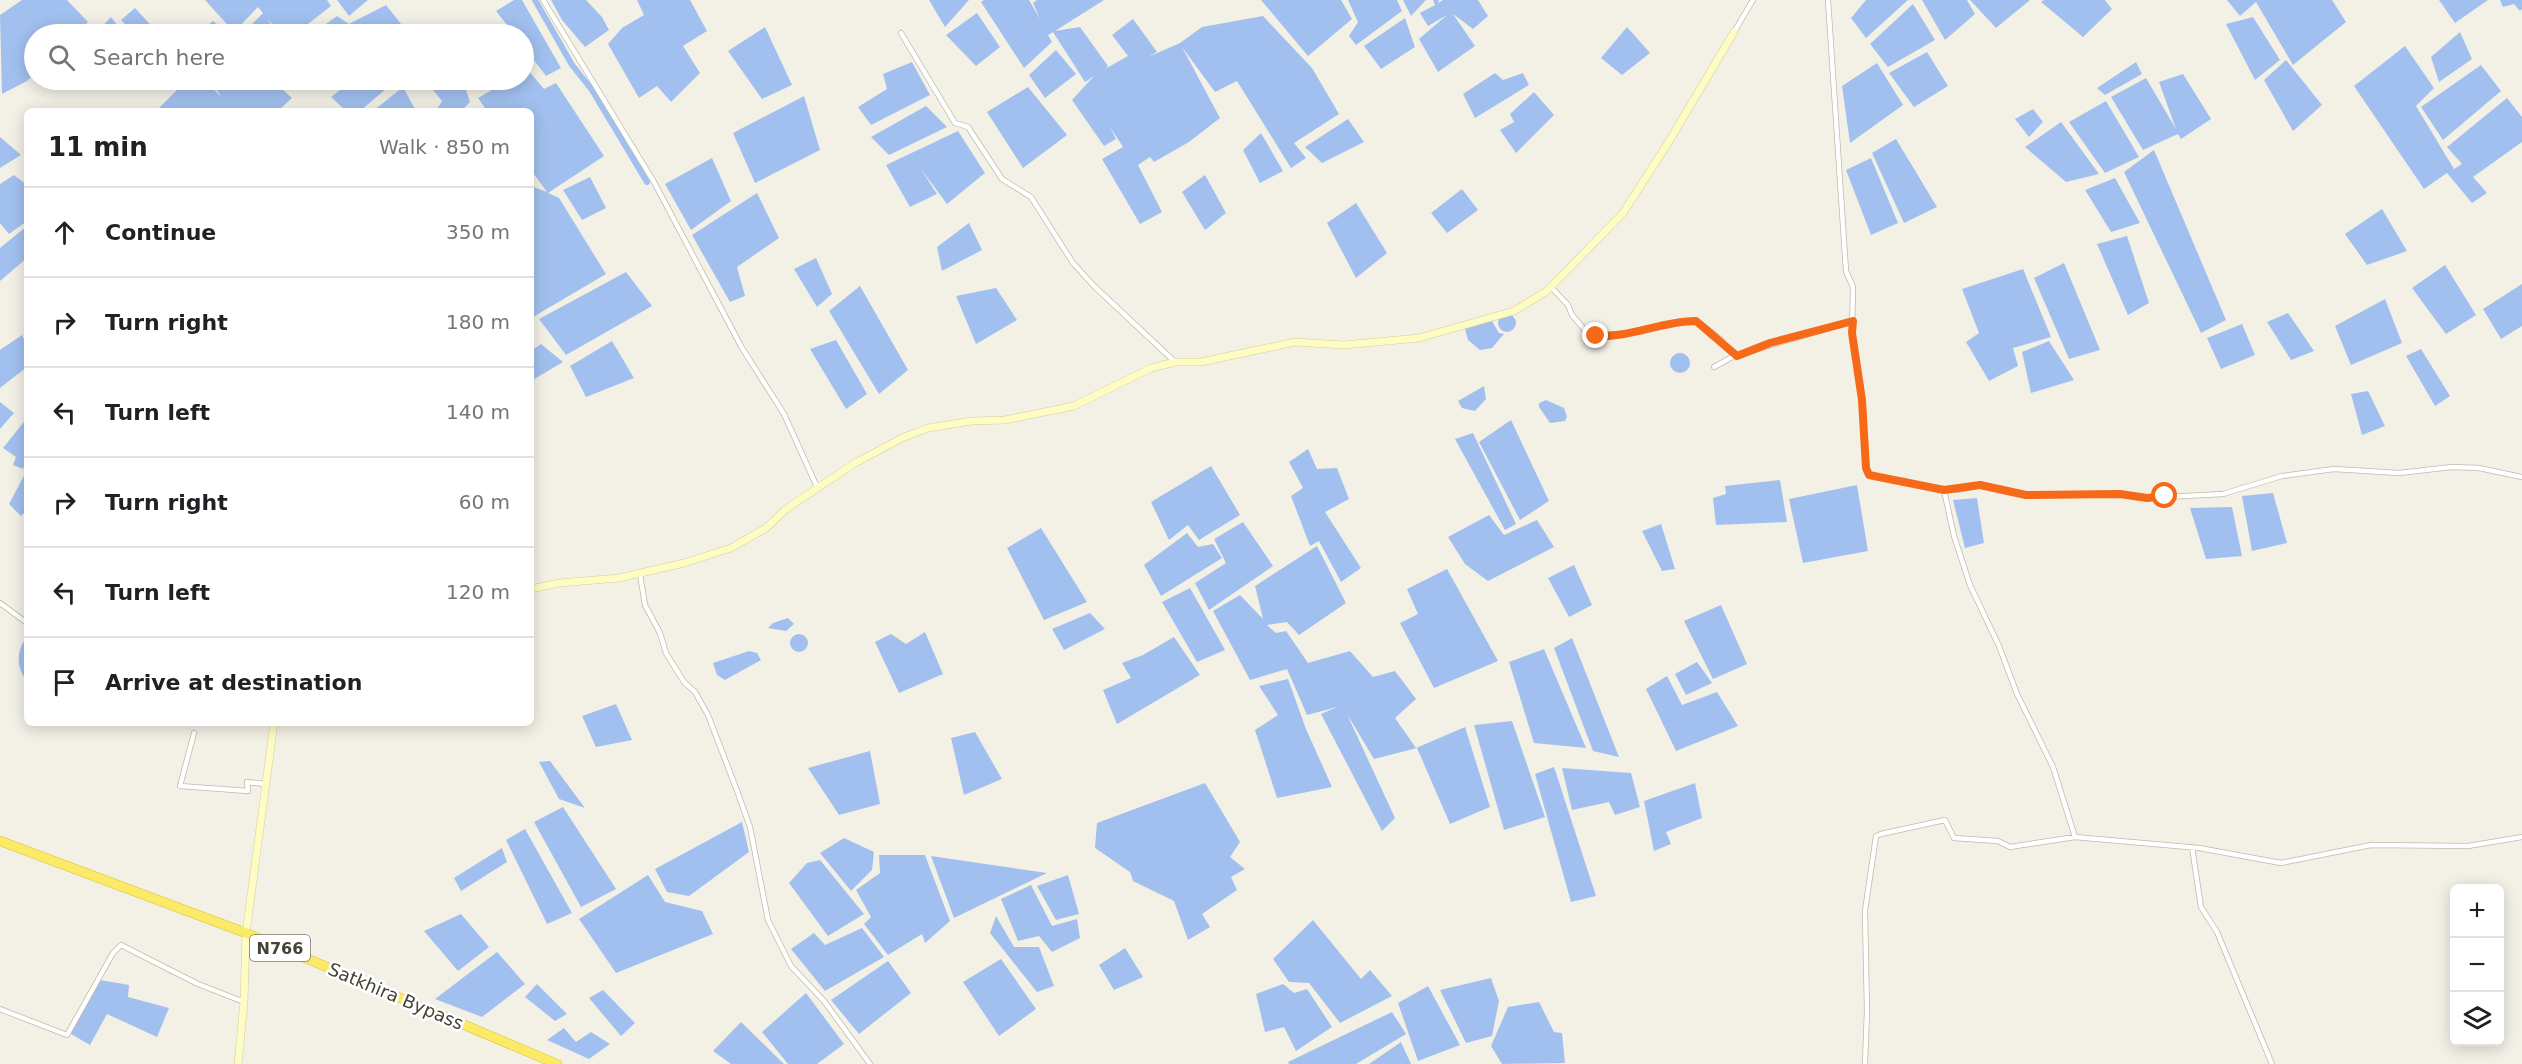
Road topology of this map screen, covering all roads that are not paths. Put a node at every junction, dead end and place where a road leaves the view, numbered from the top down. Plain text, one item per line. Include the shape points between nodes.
1 (543, 0) edge
2 (1753, 0) edge
3 (1828, 0) edge
4 (1734, 32) joint
5 (902, 33) dead end
6 (1551, 287) junction
7 (1853, 321) junction
8 (1734, 356) junction
9 (1174, 362) junction
10 (1714, 367) dead end
11 (2522, 477) edge
12 (817, 487) junction
13 (1944, 490) junction
14 (640, 574) junction
15 (534, 588) edge
16 (0, 603) edge
17 (24, 621) edge
18 (274, 726) edge
19 (194, 734) dead end
20 (265, 784) junction
21 (2074, 837) junction
22 (2522, 837) edge
23 (0, 841) edge
24 (2192, 847) junction
25 (246, 933) junction
26 (244, 1002) junction
27 (0, 1009) edge
28 (238, 1064) edge
29 (557, 1064) edge
30 (870, 1064) edge
31 (1865, 1064) edge
32 (2272, 1064) edge

1 - 12 street via 654,182 742,348 784,414
2 - 4 street
3 - 7 street via 1846,271 1852,288
4 - 6 street via 1623,213
5 - 9 street via 955,123 968,127 1002,179 1031,197 1073,263 1094,286
6 - 8 street via 1589,335 1622,334 1696,321 1719,338
6 - 9 street via 1514,311 1434,335 1364,344 1295,342 1201,362
7 - 8 street
7 - 13 street via 1869,475
8 - 10 street
9 - 12 street via 1151,368 1074,406 1005,420 928,428 874,453
11 - 13 street via 2479,468 2399,473 2334,469 2282,476 2223,494 2147,498 2109,494 2026,495 1980,485
12 - 14 street via 766,528 730,548
13 - 21 street via 1970,585 2053,767
14 - 15 street
14 - 30 street via 645,605 666,653 708,715 736,788 750,827 768,921 791,966 824,1001
16 - 17 street
18 - 20 street
19 - 20 street via 180,786 248,791 247,782
20 - 25 street
21 - 24 street
21 - 31 street via 2010,847 1998,841 1954,838 1945,820 1876,836 1865,911
22 - 24 street via 2468,846 2371,845 2281,863
23 - 25 highway, Satkhira Bypass / N766
24 - 32 street via 2201,907 2217,932
25 - 26 street
25 - 29 highway, Satkhira Bypass / N766
26 - 27 street via 198,984 121,945 67,1035
26 - 28 street

